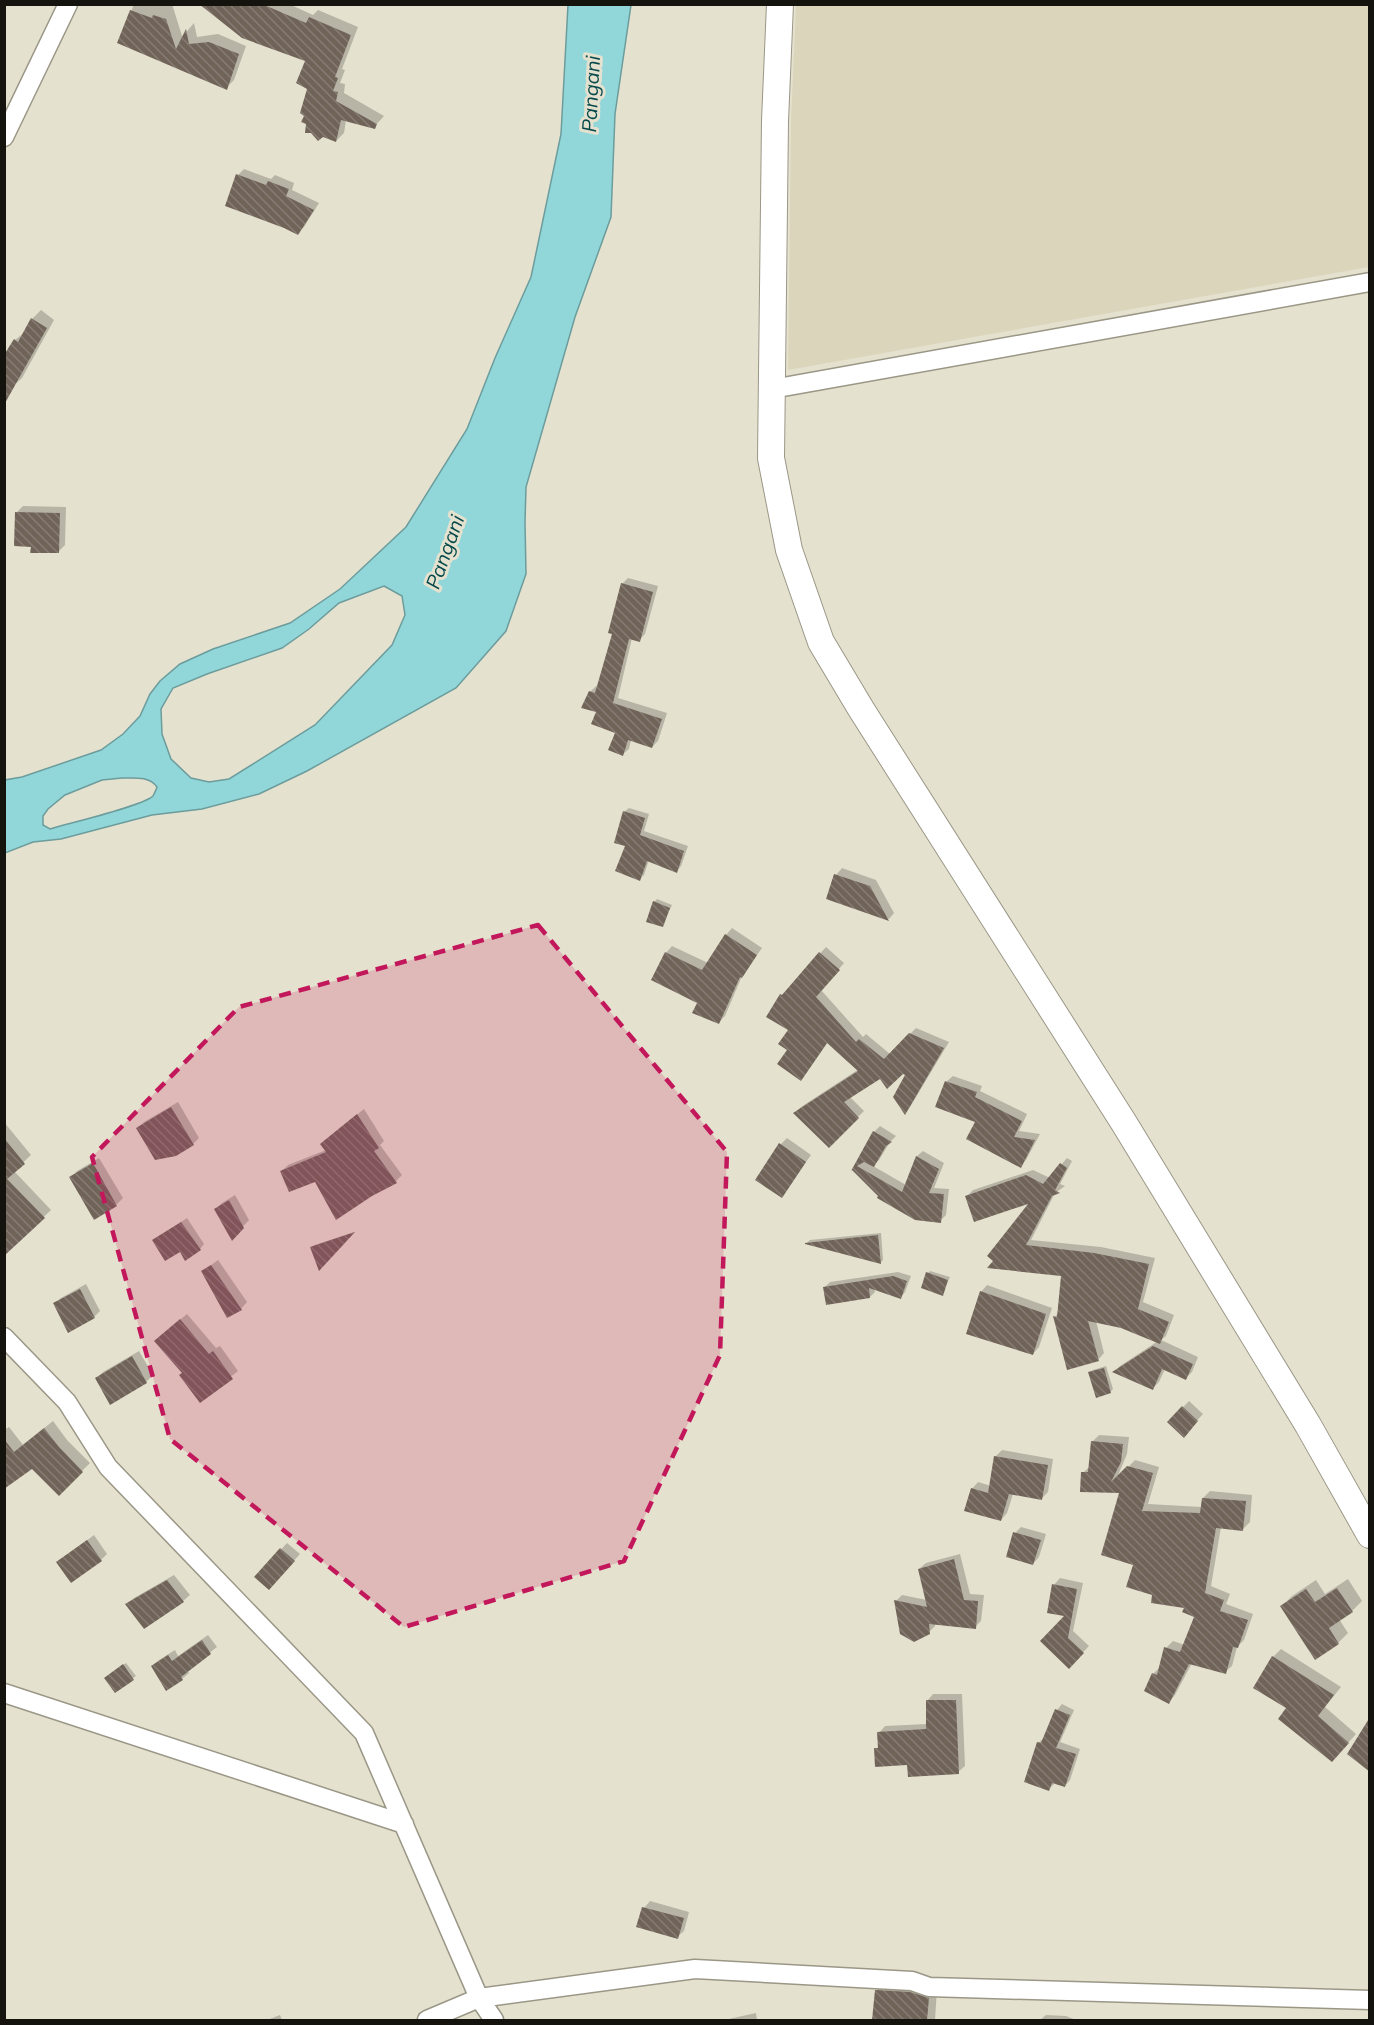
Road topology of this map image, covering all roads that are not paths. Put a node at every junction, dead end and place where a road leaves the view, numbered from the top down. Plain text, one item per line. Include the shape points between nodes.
1 (68, 4) edge
2 (780, 4) edge
3 (4, 137) edge
4 (1370, 282) edge
5 (772, 389) junction
6 (4, 1337) edge
7 (1370, 1535) edge
8 (4, 1693) edge
9 (404, 1824) junction
10 (479, 1998) junction
11 (1370, 2000) edge
12 (427, 2020) edge
13 (494, 2020) edge

1 - 3 street
2 - 5 main road
4 - 5 street
5 - 7 main road via 771,458 789,550 821,642 1124,1123 1308,1425
6 - 9 street via 67,1402 108,1467 364,1733
8 - 9 street
9 - 10 street
10 - 11 street via 695,1969 912,1981 930,1987
10 - 12 street
10 - 13 street

